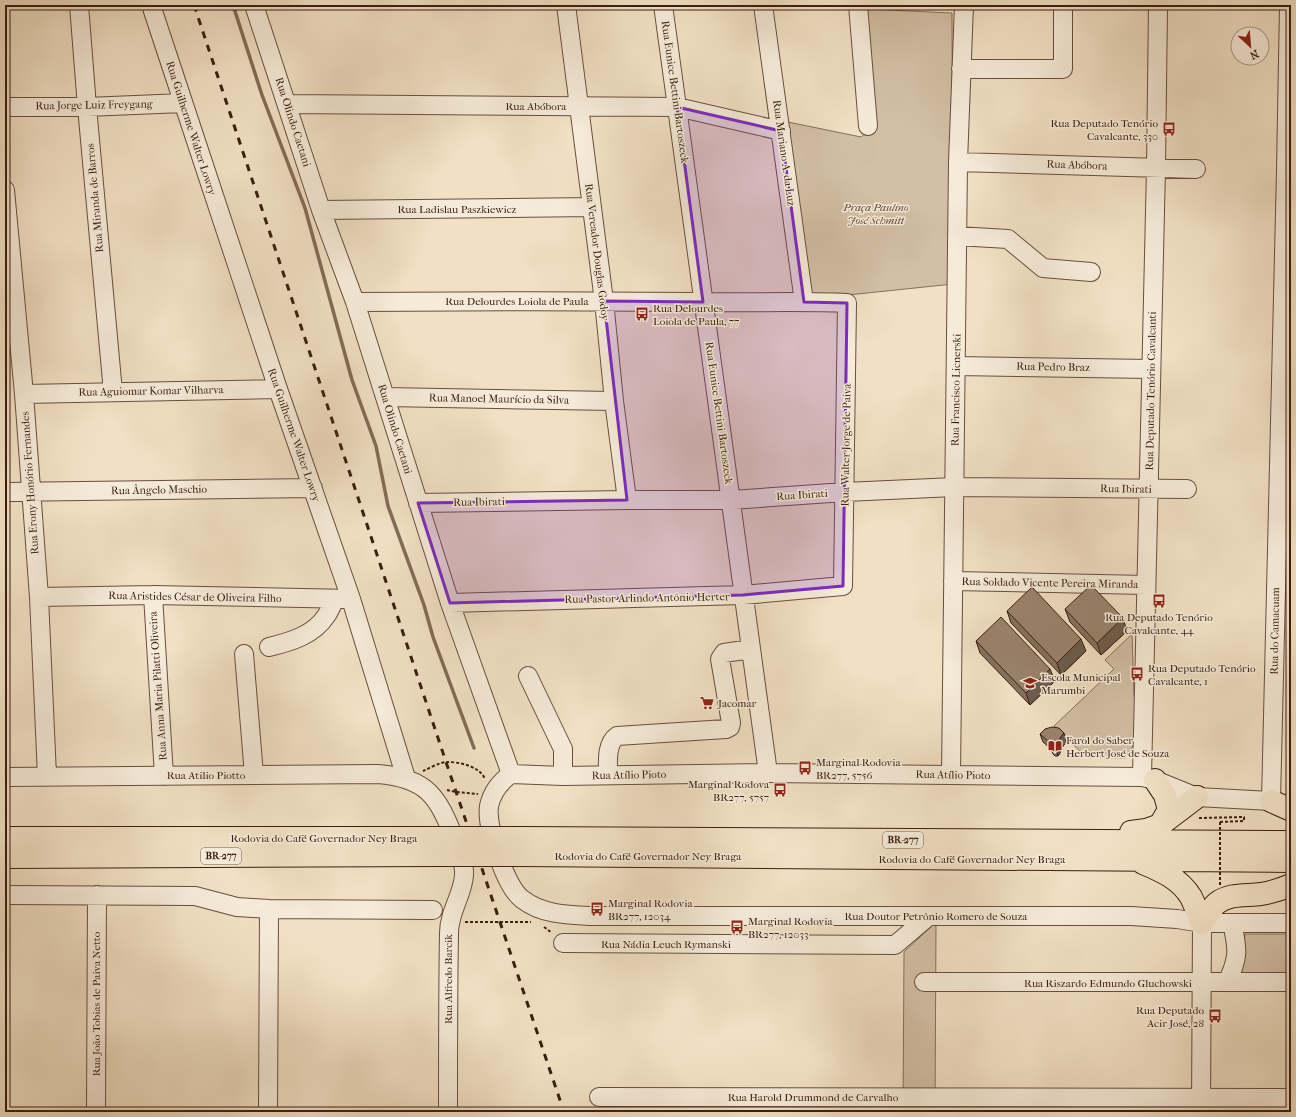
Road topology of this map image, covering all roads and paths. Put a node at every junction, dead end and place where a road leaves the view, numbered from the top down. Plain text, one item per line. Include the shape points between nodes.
1 (79, 5) edge
2 (151, 5) edge
3 (254, 5) edge
4 (566, 5) edge
5 (663, 5) edge
6 (764, 5) edge
7 (858, 5) edge
8 (964, 5) edge
9 (1063, 5) edge
10 (1158, 5) edge
11 (1289, 5) edge
12 (961, 69) junction
13 (183, 103) junction
14 (288, 104) junction
15 (579, 106) junction
16 (5, 107) edge
17 (87, 107) junction
18 (677, 107) junction
19 (868, 126) dead end
20 (781, 131) junction
21 (958, 162) junction
22 (1156, 168) junction
23 (1196, 169) dead end
24 (1289, 171) edge
25 (5, 190) edge
26 (592, 207) junction
27 (321, 210) junction
28 (958, 236) junction
29 (1091, 272) dead end
30 (604, 300) junction
31 (355, 302) junction
32 (704, 302) junction
33 (804, 302) junction
34 (848, 304) joint
35 (956, 366) junction
36 (1151, 369) junction
37 (278, 389) junction
38 (113, 392) junction
39 (24, 394) junction
40 (1286, 395) edge
41 (385, 397) junction
42 (614, 401) junction
43 (954, 487) junction
44 (313, 488) junction
45 (1148, 489) junction
46 (1187, 489) dead end
47 (5, 492) edge
48 (30, 492) junction
49 (845, 492) junction
50 (627, 500) junction
51 (730, 500) junction
52 (418, 503) junction
53 (953, 581) junction
54 (1146, 585) junction
55 (843, 586) joint
56 (743, 595) junction
57 (153, 596) junction
58 (38, 597) junction
59 (343, 599) junction
60 (450, 603) junction
61 (269, 647) dead end
62 (751, 649) junction
63 (244, 654) dead end
64 (528, 676) dead end
65 (768, 773) junction
66 (511, 774) junction
67 (254, 775) junction
68 (608, 775) junction
69 (951, 775) junction
70 (5, 776) edge
71 (47, 776) junction
72 (164, 776) junction
73 (563, 776) junction
74 (406, 778) junction
75 (1149, 779) junction
76 (442, 788) dead end
77 (493, 794) junction
78 (1271, 801) junction
79 (1196, 808) junction
80 (1291, 809) edge
81 (1160, 825) junction
82 (5, 838) edge
83 (1082, 840) junction
84 (1291, 842) edge
85 (435, 847) junction
86 (518, 847) junction
87 (5, 857) edge
88 (1137, 860) junction
89 (1291, 861) edge
90 (1220, 885) dead end
91 (1291, 885) edge
92 (5, 895) edge
93 (97, 895) junction
94 (268, 909) junction
95 (433, 910) dead end
96 (929, 916) junction
97 (449, 922) junction
98 (534, 923) dead end
99 (1202, 923) junction
100 (1232, 923) junction
101 (1291, 923) edge
102 (540, 924) dead end
103 (563, 944) joint
104 (924, 982) dead end
105 (1227, 982) junction
106 (1291, 982) edge
107 (1202, 983) junction
108 (599, 1096) dead end
109 (1291, 1098) edge
110 (1202, 1105) edge
111 (96, 1112) edge
112 (268, 1112) edge
113 (448, 1112) edge

1 - 17 street, Rua Miranda de Barros
2 - 13 street, Rua Guilherme Walter Lowry
3 - 14 street, Rua Olindo Caetani
4 - 15 street, Rua Vereador Douglas Godoy
5 - 18 street, Rua Eunice Bettini Bartoszeck
6 - 20 street, Rua Mariano A. da Luz
7 - 19 street
8 - 12 street, Rua Francisco Licnerski
9 - 12 street via 1063,69
10 - 22 street, Rua Deputado Tenório Cavalcanti
11 - 24 street, Rua do Camacuam
12 - 21 street, Rua Francisco Licnerski
13 - 17 street, Rua Jorge Luiz Freygang
13 - 37 street, Rua Guilherme Walter Lowry
14 - 15 street, Rua Abóbora
14 - 27 street, Rua Olindo Caetani
15 - 18 street, Rua Abóbora
15 - 26 street, Rua Vereador Douglas Godoy
16 - 17 street, Rua Jorge Luiz Freygang
17 - 38 street, Rua Miranda de Barros
18 - 20 street, Rua Abóbora
18 - 32 street, Rua Eunice Bettini Bartoszeck
20 - 33 street, Rua Mariano A. da Luz
21 - 22 street, Rua Abóbora
21 - 28 street, Rua Francisco Licnerski
22 - 23 street, Rua Abóbora
22 - 36 street, Rua Deputado Tenório Cavalcanti
24 - 40 street, Rua do Camacuam
25 - 39 street, Rua Erony Honório Fernandes
26 - 27 street, Rua Ladislau Paszkiewicz
26 - 30 street, Rua Vereador Douglas Godoy
27 - 31 street, Rua Olindo Caetani
28 - 29 street via 1008,239 1043,268
28 - 35 street, Rua Francisco Licnerski
30 - 31 street, Rua Delourdes Loiola de Paula
30 - 32 street, Rua Delourdes Loiola de Paula
30 - 42 street, Rua Vereador Douglas Godoy
31 - 41 street, Rua Olindo Caetani
32 - 33 street, Rua Delourdes Loiola de Paula
32 - 51 street, Rua Eunice Bettini Bartoszeck
33 - 34 street, Rua Delourdes Loiola de Paula
34 - 49 street, Rua Walter Jorge de Paiva
35 - 36 street, Rua Pedro Braz
35 - 43 street, Rua Francisco Licnerski
36 - 45 street, Rua Deputado Tenório Cavalcanti
37 - 38 street, Rua Aguiomar Komar Vilharva
37 - 44 street, Rua Guilherme Walter Lowry
38 - 39 street, Rua Aguiomar Komar Vilharva
39 - 48 street, Rua Erony Honório Fernandes
40 - 78 street, Rua do Camacuam
41 - 42 street, Rua Manoel Maurício da Silva
41 - 52 street, Rua Olindo Caetani
42 - 50 street, Rua Vereador Douglas Godoy
43 - 45 street, Rua Ibirati
43 - 49 street, Rua Ibirati
43 - 53 street, Rua Francisco Licnerski
44 - 48 street, Rua Ângelo Maschio
44 - 59 street, Rua Guilherme Walter Lowry
45 - 46 street, Rua Ibirati
45 - 54 street, Rua Deputado Tenório Cavalcanti
47 - 48 street, Rua Ângelo Maschio
48 - 58 street, Rua Erony Honório Fernandes
49 - 51 street, Rua Ibirati
49 - 55 street, Rua Walter Jorge de Paiva
50 - 51 street, Rua Ibirati
50 - 52 street, Rua Ibirati
51 - 56 street, Rua Eunice Bettini Bartoszeck
52 - 60 street, Rua Olindo Caetani
53 - 54 street, Rua Soldado Vicente Pereira Miranda
53 - 69 street, Rua Francisco Licnerski
54 - 75 street, Rua Deputado Tenório Cavalcanti
55 - 56 street, Rua Pastor Arlindo Antônio Herter
56 - 60 street, Rua Pastor Arlindo Antônio Herter
56 - 62 street, Rua Eunice Bettini Bartoszeck
57 - 58 street, Rua Aristides César de Oliveira Filho
57 - 59 street, Rua Aristides César de Oliveira Filho
57 - 72 street, Rua Anna Maria Pilatti Oliveira
58 - 71 street, Rua Erony Honório Fernandes
59 - 61 street via 314,629 293,641
59 - 74 street, Rua Guilherme Walter Lowry
60 - 66 street, Rua Olindo Caetani
62 - 65 street, Rua Eunice Bettini Bartoszeck
62 - 68 street via 724,653 720,659 730,727 617,736 612,740
63 - 67 street
64 - 73 street via 563,749
65 - 68 street, Rua Atílio Pioto
65 - 69 street, Rua Atílio Pioto
66 - 73 street, Rua Atílio Pioto
66 - 77 street
67 - 72 street, Rua Atilio Piotto
67 - 74 street, Rua Atilio Piotto via 378,774
68 - 73 street, Rua Atílio Pioto
69 - 75 street, Rua Atílio Pioto
70 - 71 street, Rua Atilio Piotto
71 - 72 street, Rua Atilio Piotto
74 - 77 path via 446,762 469,765 484,776
74 - 97 street, Rua Alfredo Barcik via 432,795 440,806 463,861 463,883
75 - 79 street, Rua Atílio Pioto
75 - 81 highway via 1165,795 1169,810
76 - 77 path via 456,792
77 - 96 street, Rua Doutor Petrônio Romero de Souza via 488,816 507,880 521,899 534,907 557,913 590,916
78 - 79 street, Rua Atílio Pioto
78 - 80 highway
79 - 81 highway
79 - 90 path, bridge via 1244,817 1244,821 1220,822
81 - 83 highway via 1146,830
82 - 85 highway, Rodovia do Café Governador Ney Braga / BR-277
83 - 84 highway, Rodovia do Café Governador Ney Braga / BR-277
83 - 86 highway, Rodovia do Café Governador Ney Braga / BR-277
85 - 86 highway, Rodovia do Café Governador Ney Braga / BR-277, bridge
85 - 87 highway, Rodovia do Café Governador Ney Braga / BR-277
86 - 88 highway, Rodovia do Café Governador Ney Braga / BR-277
88 - 89 highway, Rodovia do Café Governador Ney Braga / BR-277
88 - 99 highway via 1174,878 1183,886 1191,897
91 - 99 highway via 1261,894 1223,900 1214,906
92 - 93 street
93 - 94 street via 195,896 237,907
93 - 111 street, Rua João Tobias de Paiva Netto
94 - 95 street
94 - 112 street
96 - 99 street, Rua Doutor Petrônio Romero de Souza via 1131,916
96 - 103 street, Rua Nádia Leuch Rymanski via 895,944
97 - 98 path
97 - 113 street, Rua Alfredo Barcik
99 - 100 street, Rua Doutor Petrônio Romero de Souza
99 - 107 street
100 - 101 street, Rua Doutor Petrônio Romero de Souza
100 - 105 street via 1237,952 1236,962
102 - 103 path
104 - 107 street, Rua Riszardo Edmundo Gluchowski
105 - 106 street, Rua Riszardo Edmundo Gluchowski
105 - 107 street, Rua Riszardo Edmundo Gluchowski
107 - 110 street
108 - 110 street, Rua Harold Drummond de Carvalho
109 - 110 street, Rua Harold Drummond de Carvalho

